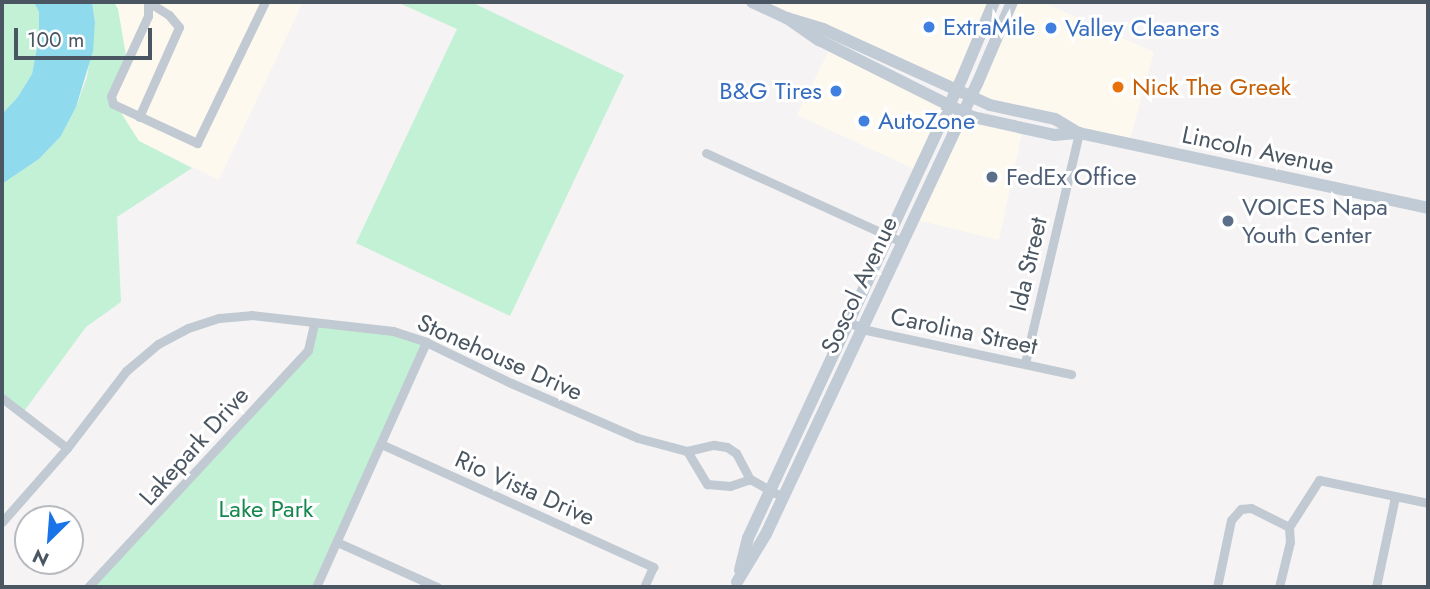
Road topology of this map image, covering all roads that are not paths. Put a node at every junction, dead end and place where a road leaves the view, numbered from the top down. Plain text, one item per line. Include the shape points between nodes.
1 (148, 2) edge
2 (265, 2) edge
3 (752, 2) edge
4 (994, 2) edge
5 (1012, 2) edge
6 (787, 18) junction
7 (957, 90) junction
8 (971, 96) junction
9 (949, 106) junction
10 (963, 112) junction
11 (139, 117) junction
12 (1080, 133) junction
13 (706, 153) dead end
14 (1428, 208) edge
15 (889, 236) junction
16 (902, 242) junction
17 (314, 323) junction
18 (856, 326) junction
19 (426, 342) junction
20 (1025, 363) junction
21 (1071, 374) dead end
22 (2, 398) edge
23 (381, 444) junction
24 (67, 448) junction
25 (687, 451) junction
26 (750, 479) junction
27 (771, 489) junction
28 (783, 496) junction
29 (1395, 497) junction
30 (1428, 503) edge
31 (2, 522) edge
32 (1289, 527) junction
33 (337, 542) junction
34 (736, 585) edge
35 (88, 587) edge
36 (316, 587) edge
37 (438, 587) edge
38 (644, 587) edge
39 (1217, 587) edge
40 (1279, 587) edge
41 (1376, 587) edge

1 - 11 street via 179,27
1 - 11 street via 148,16 111,96 118,108
2 - 11 street via 197,143
3 - 6 main road, Lincoln Avenue
4 - 7 main road, Soscol Avenue
5 - 8 main road, Soscol Avenue
6 - 7 main road, Lincoln Avenue via 823,29
6 - 9 main road, Lincoln Avenue via 819,40
7 - 8 main road, Lincoln Avenue
7 - 9 main road, Soscol Avenue
8 - 10 main road, Soscol Avenue
8 - 12 main road, Lincoln Avenue via 1055,119
9 - 10 main road, Lincoln Avenue
9 - 15 main road, Soscol Avenue
10 - 12 main road, Lincoln Avenue via 1054,135
10 - 16 main road, Soscol Avenue
12 - 14 main road, Lincoln Avenue
12 - 20 street, Ida Street
13 - 15 street
15 - 16 street
15 - 18 main road, Soscol Avenue
16 - 18 main road, Soscol Avenue
17 - 19 street, Stonehouse Drive via 393,331
17 - 24 street, Stonehouse Drive via 251,314 188,328 158,344 126,371
17 - 35 street, Lakepark Drive via 307,350
18 - 20 street, Carolina Street
18 - 27 main road, Soscol Avenue
18 - 28 main road, Soscol Avenue
19 - 23 street
19 - 25 street, Stonehouse Drive via 598,422
20 - 21 street, Carolina Street
22 - 24 street
23 - 33 street
23 - 38 street, Rio Vista Drive via 653,567
24 - 31 street, Stonehouse Drive
25 - 26 street, Stonehouse Drive via 727,447 736,453
25 - 26 street via 707,484 730,486
26 - 27 street
27 - 28 street
27 - 34 main road, Soscol Avenue via 748,538
28 - 34 main road, Soscol Avenue
29 - 30 street
29 - 32 street via 1319,480
29 - 41 street
32 - 39 street via 1251,508 1241,509 1231,520
32 - 40 street
33 - 36 street
33 - 37 street

